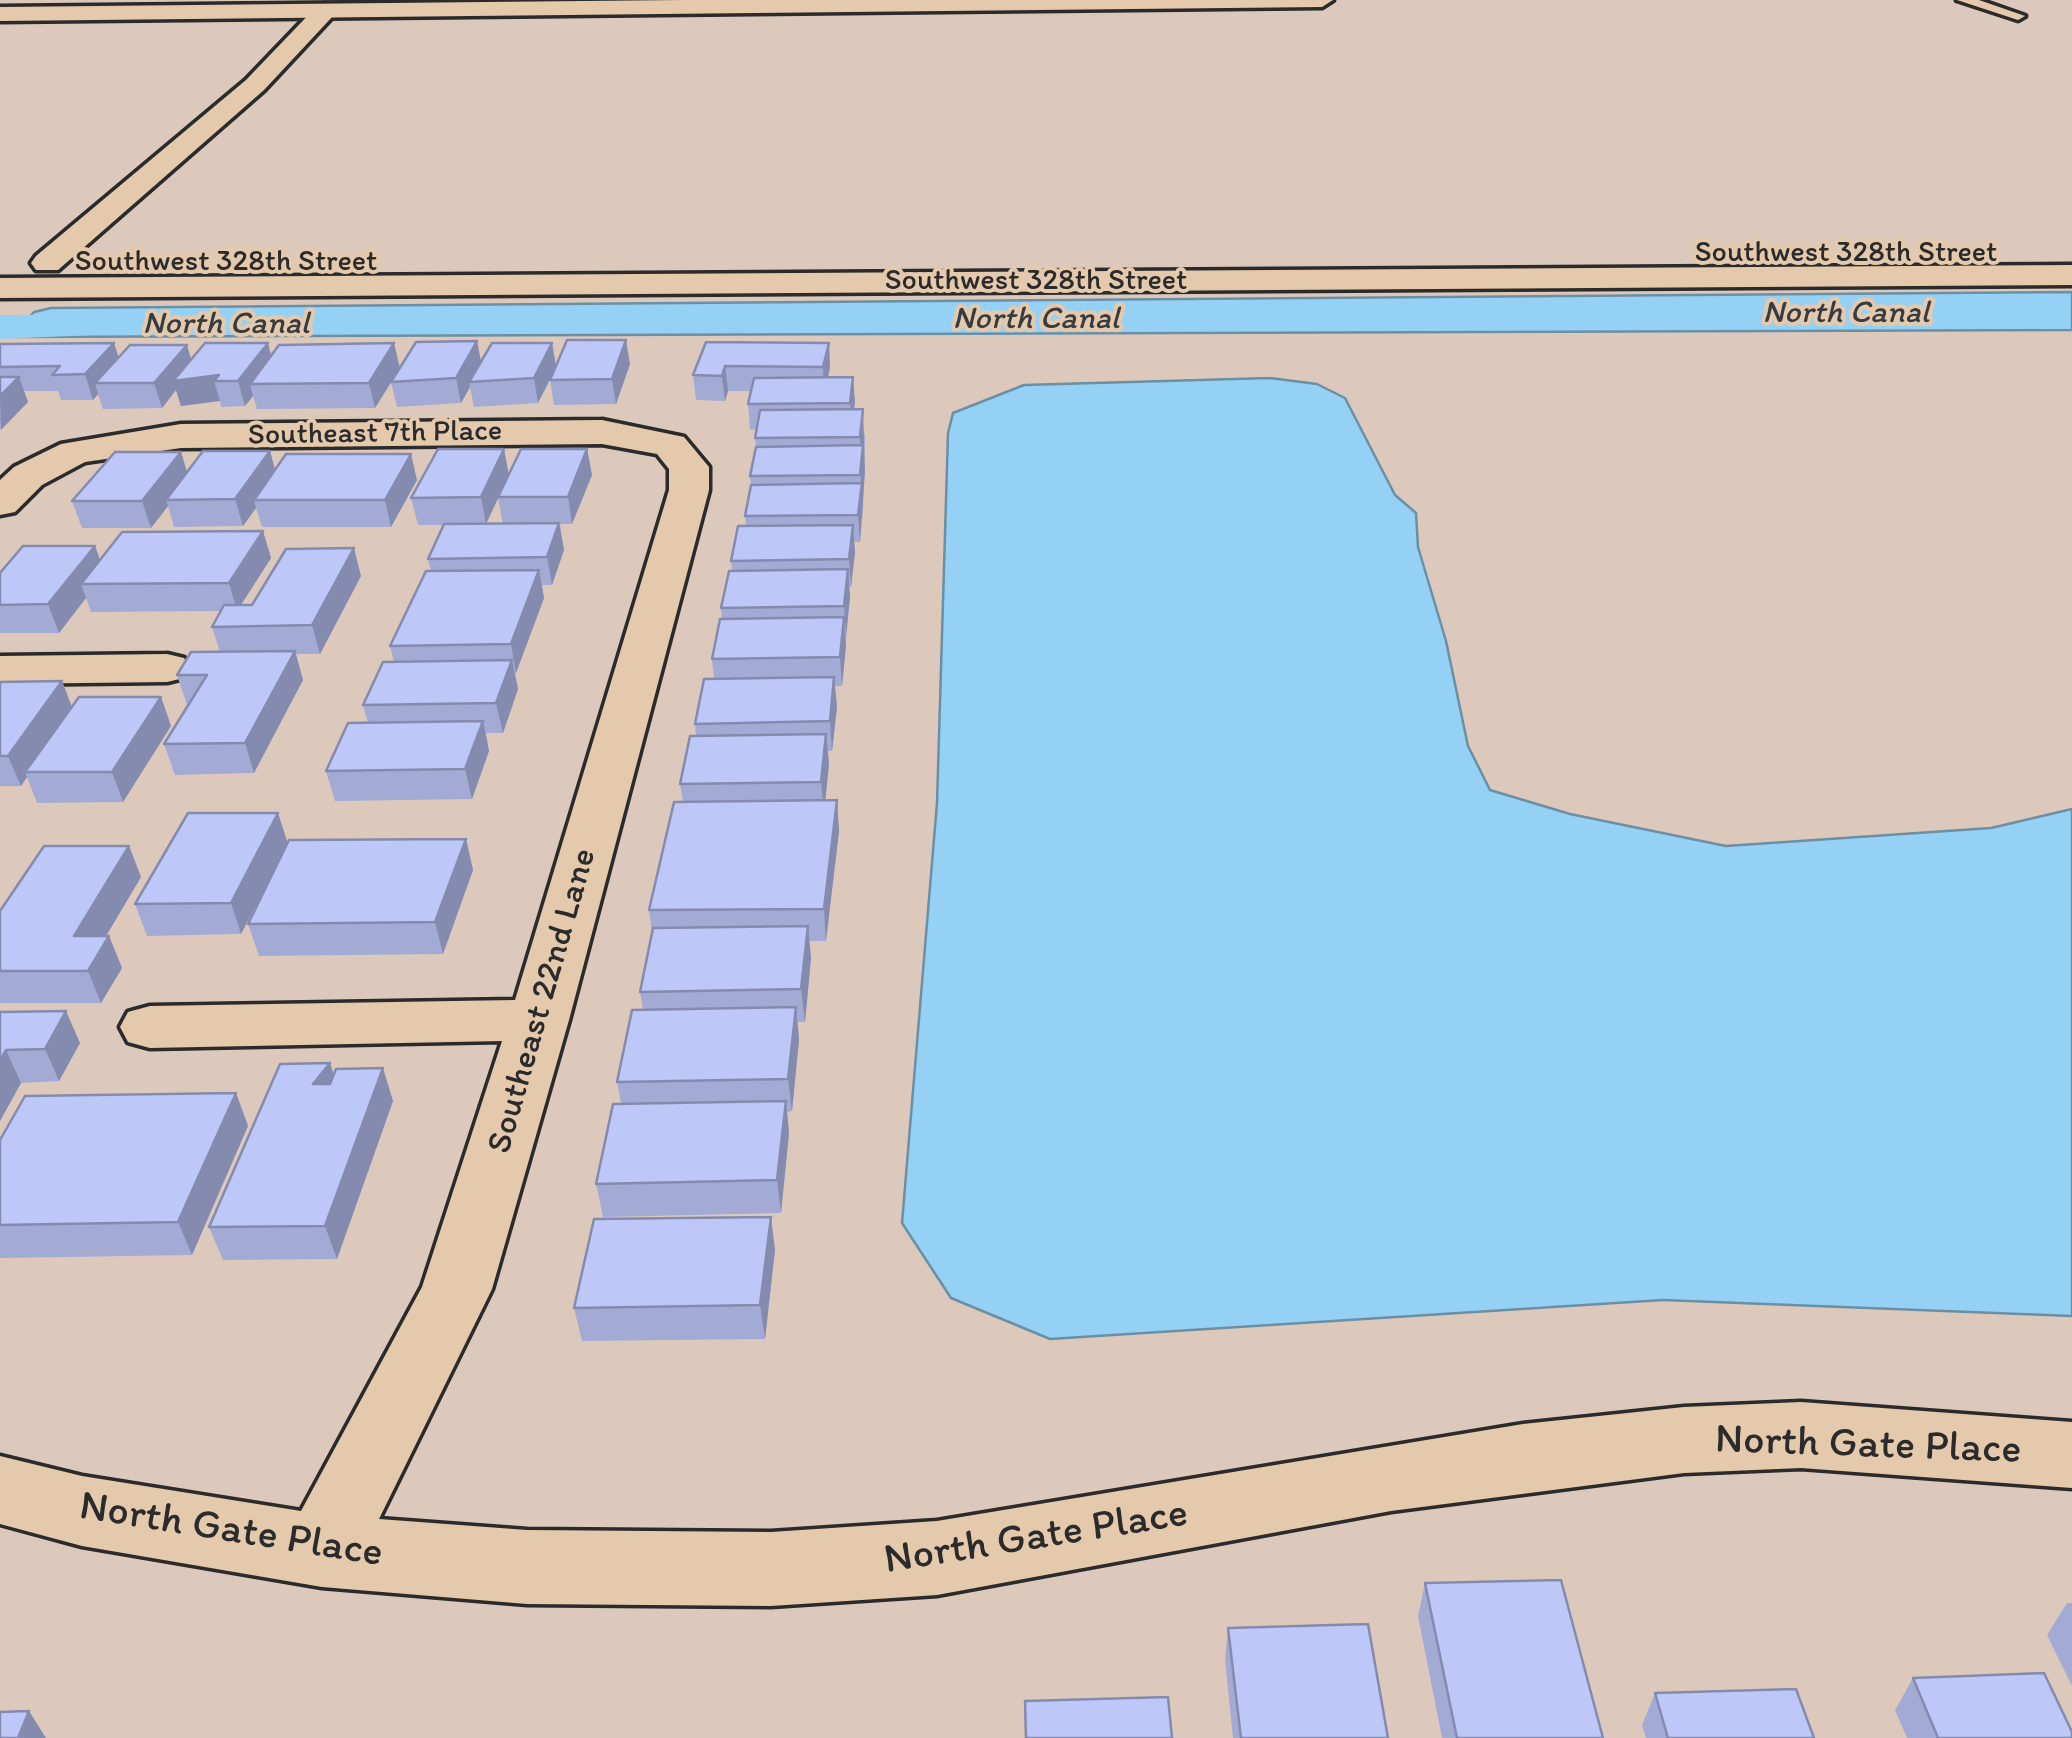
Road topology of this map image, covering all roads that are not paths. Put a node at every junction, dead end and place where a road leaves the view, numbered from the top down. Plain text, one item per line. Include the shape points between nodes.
1 (646, 0) edge
2 (1322, 0) edge
3 (1964, 0) edge
4 (0, 4) edge
5 (325, 11) junction
6 (0, 14) edge
7 (2018, 16) dead end
8 (2072, 252) edge
9 (0, 264) edge
10 (48, 264) junction
11 (2072, 275) edge
12 (0, 288) edge
13 (660, 441) joint
14 (0, 503) edge
15 (167, 668) dead end
16 (0, 670) edge
17 (539, 1020) junction
18 (150, 1027) dead end
19 (2072, 1456) edge
20 (0, 1490) edge
21 (322, 1551) junction

1 - 4 street
2 - 5 street
3 - 7 lane
5 - 6 street
5 - 10 street via 254,85
8 - 10 street, Southwest 328th Street
9 - 10 street, Southwest 328th Street
11 - 12 street, Southwest 328th Street
13 - 14 street, Southeast 7th Place via 579,432 157,437 90,447 42,466
13 - 17 street, Southeast 22nd Lane via 685,458 688,490
15 - 16 street
17 - 18 street
17 - 21 street, Southeast 22nd Lane via 457,1289
19 - 21 street, North Gate Place via 1801,1435 1684,1440 1523,1457 1050,1540 851,1565 613,1570
20 - 21 street, North Gate Place

